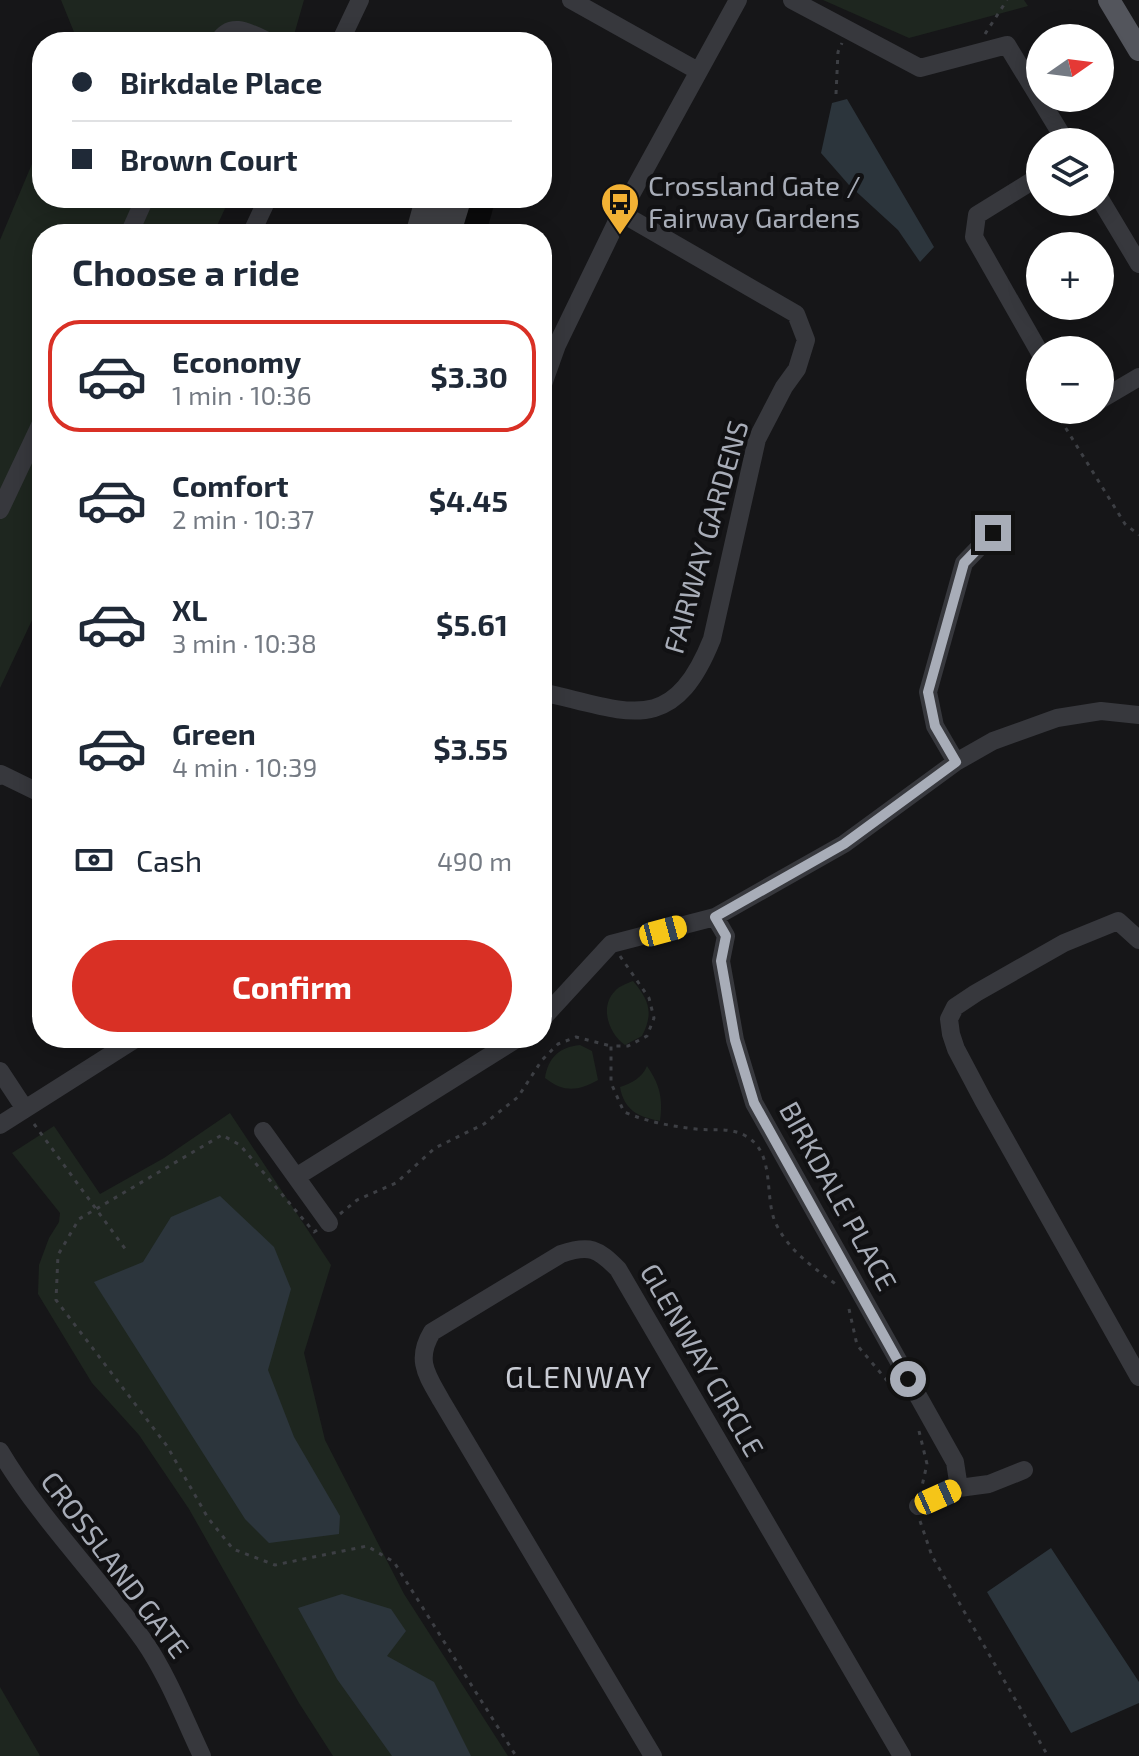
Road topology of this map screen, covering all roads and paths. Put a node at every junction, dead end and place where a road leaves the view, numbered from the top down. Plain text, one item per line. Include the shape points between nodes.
1 (360, 0) edge
2 (571, 0) edge
3 (738, 0) edge
4 (792, 0) edge
5 (1007, 0) edge
6 (1109, 0) edge
7 (848, 30) junction
8 (227, 32) edge
9 (247, 32) edge
10 (345, 32) edge
11 (1139, 50) edge
12 (972, 54) junction
13 (698, 71) junction
14 (836, 94) dead end
15 (1057, 128) edge
16 (1026, 185) edge
17 (621, 213) junction
18 (1110, 216) edge
19 (1139, 264) edge
20 (1030, 336) edge
21 (552, 359) edge
22 (1139, 377) edge
23 (1114, 392) edge
24 (1063, 424) edge
25 (32, 442) edge
26 (0, 510) edge
27 (993, 533) dead end
28 (1139, 535) edge
29 (552, 694) edge
30 (1139, 715) edge
31 (956, 762) junction
32 (0, 775) edge
33 (32, 789) edge
34 (715, 917) junction
35 (1139, 940) edge
36 (611, 944) junction
37 (552, 1008) edge
38 (611, 1046) junction
39 (121, 1048) edge
40 (502, 1048) edge
41 (0, 1071) edge
42 (25, 1109) junction
43 (0, 1125) edge
44 (263, 1131) dead end
45 (296, 1177) junction
46 (97, 1210) junction
47 (329, 1223) junction
48 (126, 1250) dead end
49 (840, 1287) dead end
50 (845, 1299) dead end
51 (1139, 1377) edge
52 (902, 1398) dead end
53 (918, 1427) dead end
54 (0, 1451) edge
55 (1024, 1470) dead end
56 (959, 1488) junction
57 (918, 1506) junction
58 (202, 1756) edge
59 (516, 1756) edge
60 (653, 1756) edge
61 (902, 1756) edge
62 (1048, 1756) edge

1 - 10 street
2 - 13 street
3 - 13 street
4 - 7 street
5 - 12 path
6 - 11 main road
7 - 12 street via 920,68
7 - 14 path via 838,52
8 - 9 street
12 - 15 street via 1007,45
13 - 17 street
16 - 20 street via 977,215 974,237
17 - 21 street
17 - 29 street, FAIRWAY GARDENS via 796,314 806,340 797,369 757,439 712,639 700,670 686,689 656,709 614,710
18 - 19 street
22 - 23 street
24 - 28 path via 1125,524
25 - 26 street
27 - 31 street via 964,563 928,692 935,726
30 - 31 street via 1101,711 1057,718 993,741
31 - 34 street via 844,844
32 - 33 street
34 - 36 street
34 - 56 street, BIRKDALE PLACE via 726,936 721,961 735,1040 754,1103 955,1462
35 - 51 street via 1118,921 1091,930 976,993 955,1007 949,1019 956,1049 983,1100
36 - 37 street
36 - 38 path via 649,998 654,1018 647,1036 628,1046
38 - 47 path via 576,1037 558,1044 518,1097 484,1124 435,1148 396,1183 357,1200
38 - 49 path via 611,1083 624,1112 649,1123 724,1128 747,1136 767,1165 775,1222 795,1253
39 - 42 street
40 - 45 street
41 - 42 street
42 - 43 street
42 - 46 path
44 - 45 street
45 - 47 street
46 - 47 path via 222,1135 240,1145 314,1232
46 - 48 path
46 - 59 path via 79,1219 58,1255 56,1300 167,1446 208,1518 233,1549 275,1565 367,1546 394,1562
50 - 52 path via 857,1345
53 - 57 path via 927,1464
54 - 58 street, CROSSLAND GATE via 30,1498 146,1644
55 - 56 street via 989,1484
56 - 57 street
57 - 62 path via 932,1556
60 - 61 street, GLENWAY CIRCLE via 426,1373 423,1358 432,1332 580,1247 600,1251 618,1269

